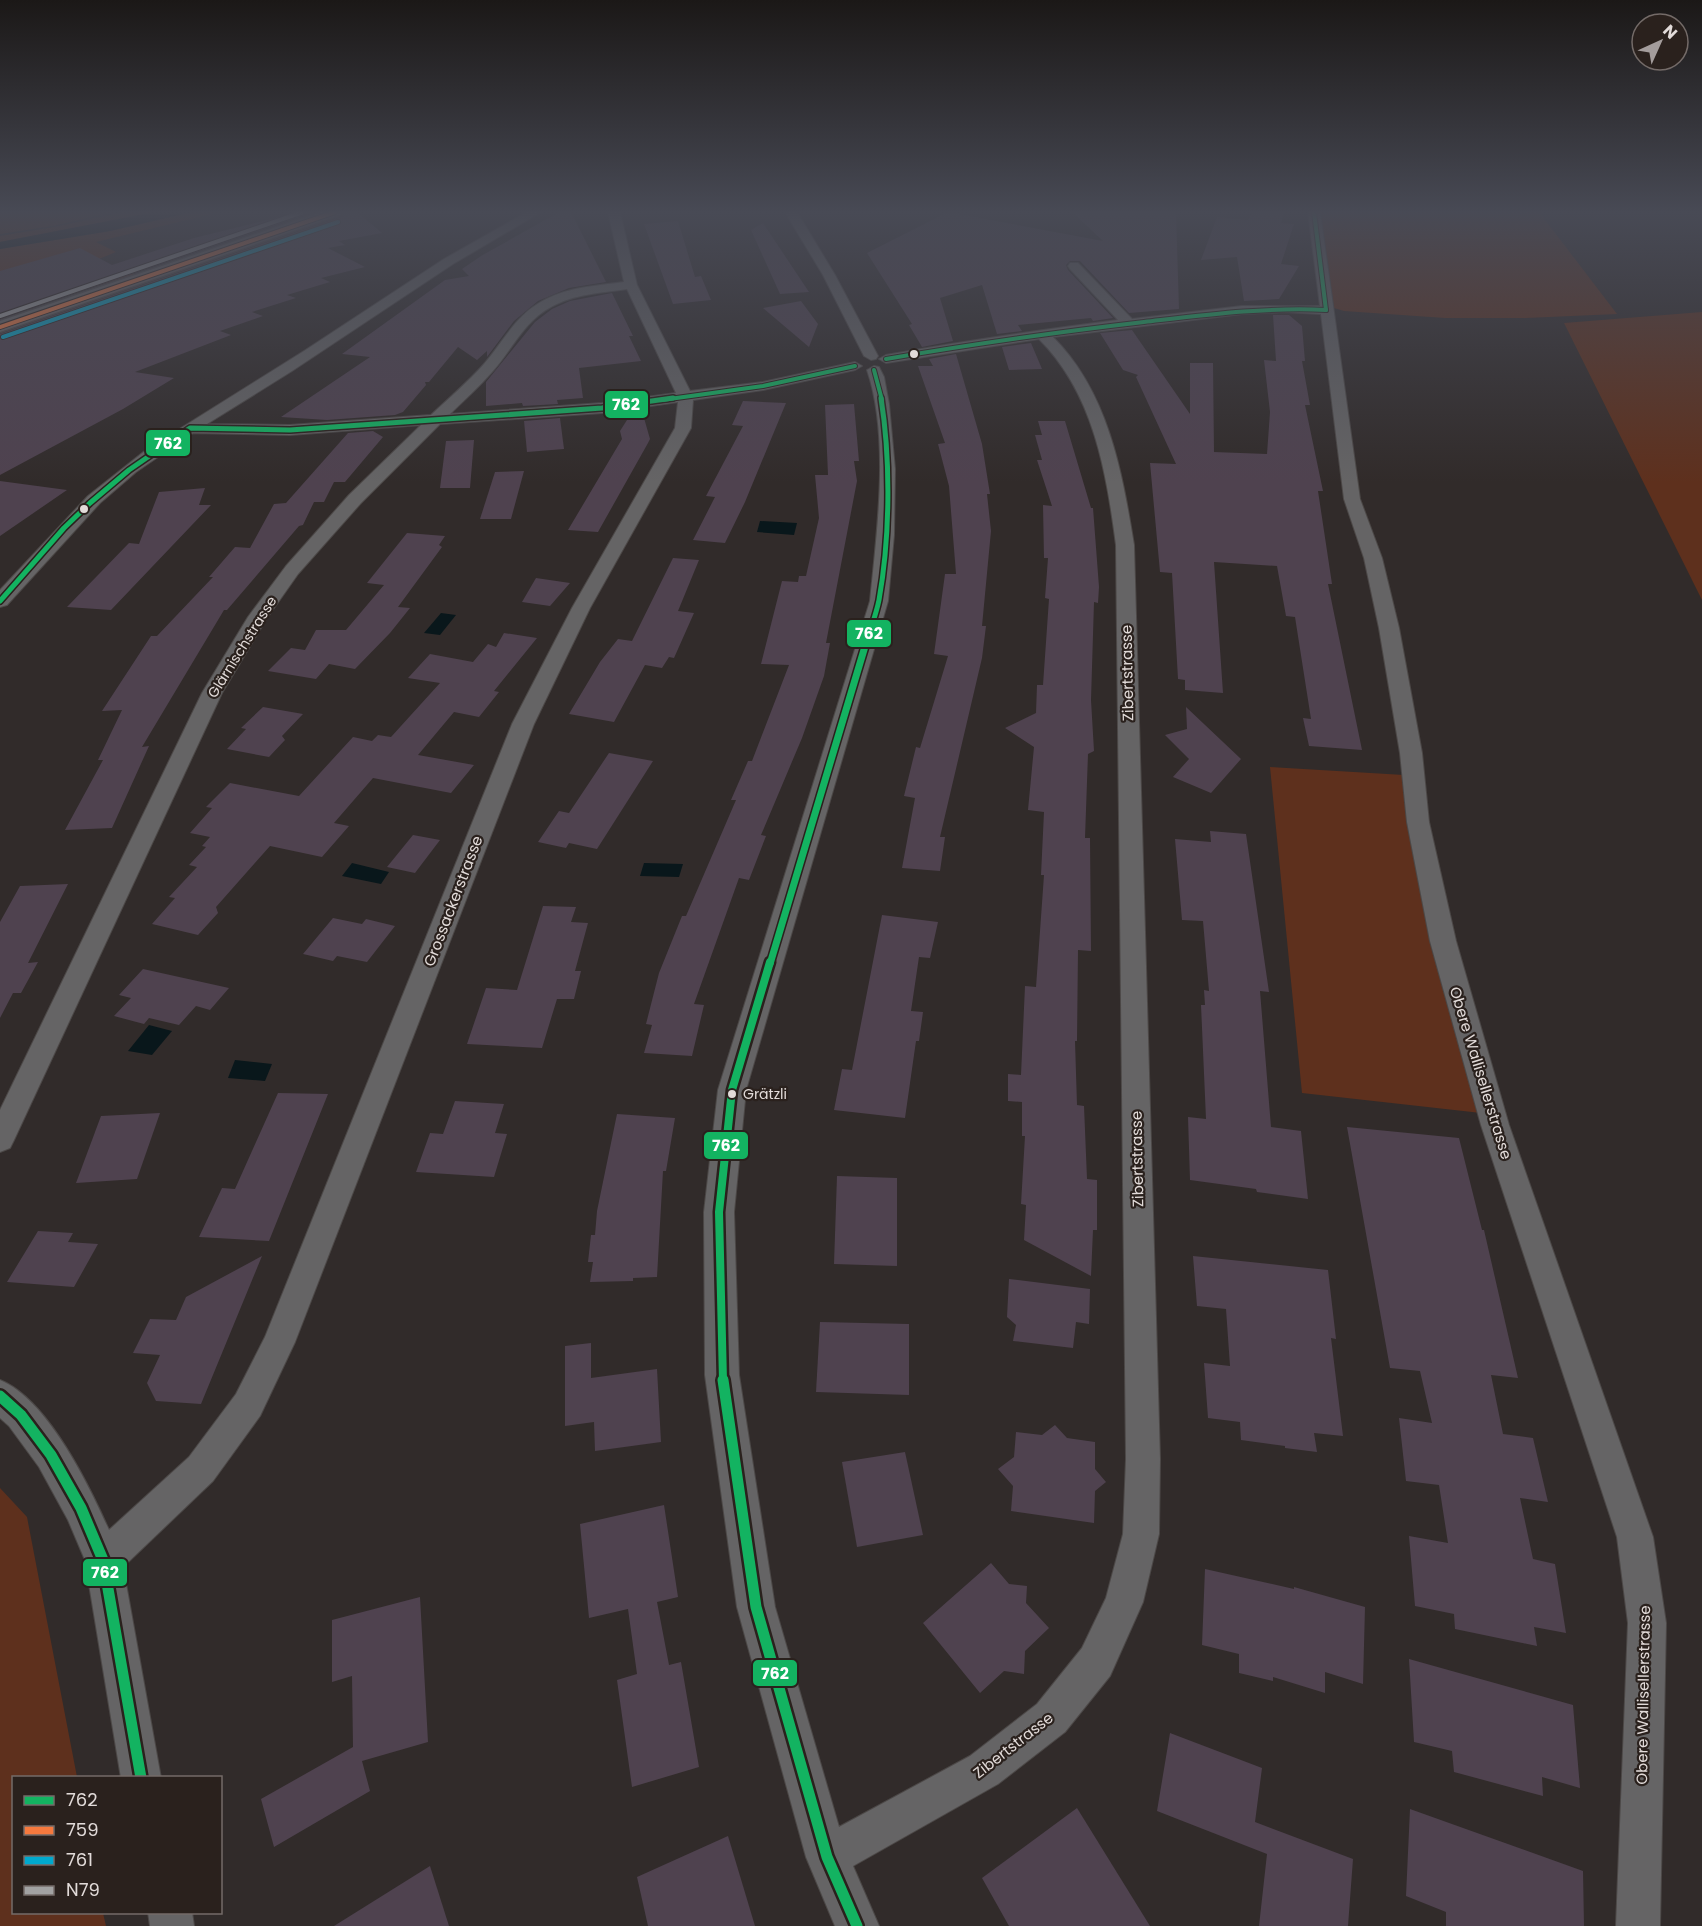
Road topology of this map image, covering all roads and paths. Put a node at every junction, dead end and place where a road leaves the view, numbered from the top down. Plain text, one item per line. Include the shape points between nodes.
1 (73, 302) edge
2 (388, 302) edge
3 (551, 302) edge
4 (639, 302) edge
5 (844, 302) edge
6 (1108, 302) edge
7 (1325, 302) edge
8 (1326, 310) junction
9 (1128, 323) junction
10 (0, 327) edge
11 (1041, 333) junction
12 (877, 362) junction
13 (686, 398) junction
14 (437, 419) junction
15 (190, 428) junction
16 (0, 601) edge
17 (0, 1140) edge
18 (0, 1396) edge
19 (103, 1560) junction
20 (141, 1776) edge
21 (827, 1857) junction
22 (857, 1926) edge
23 (1638, 1926) edge

1 - 10 main road
2 - 15 street
3 - 14 street, Glärnischstrasse via 521,324 487,369
4 - 13 street
5 - 12 street
6 - 9 street
7 - 8 street, Obere Wallisellerstrasse
8 - 9 street via 1276,309
8 - 23 street, Obere Wallisellerstrasse via 1352,499 1373,558 1389,628 1411,753 1418,822 1443,940 1495,1125 1635,1538 1647,1623
9 - 11 street
11 - 12 street
11 - 21 street, Zibertstrasse via 1057,346 1093,410 1116,485 1125,545 1143,1459 1141,1534 1125,1602 1096,1662 1051,1718 984,1770
12 - 13 street via 855,361 855,366
12 - 21 street via 888,472 888,520 879,601 732,1090 719,1212 722,1376 756,1607
13 - 14 street
13 - 19 street, Grossackerstrasse via 683,428 581,608 523,724 284,1331 248,1405 201,1469
14 - 15 street via 290,430
14 - 17 street, Glärnischstrasse via 355,499 300,560 258,617 212,693
15 - 16 street via 90,503
18 - 19 street via 21,1415 51,1455 81,1508
19 - 20 street
21 - 22 street

